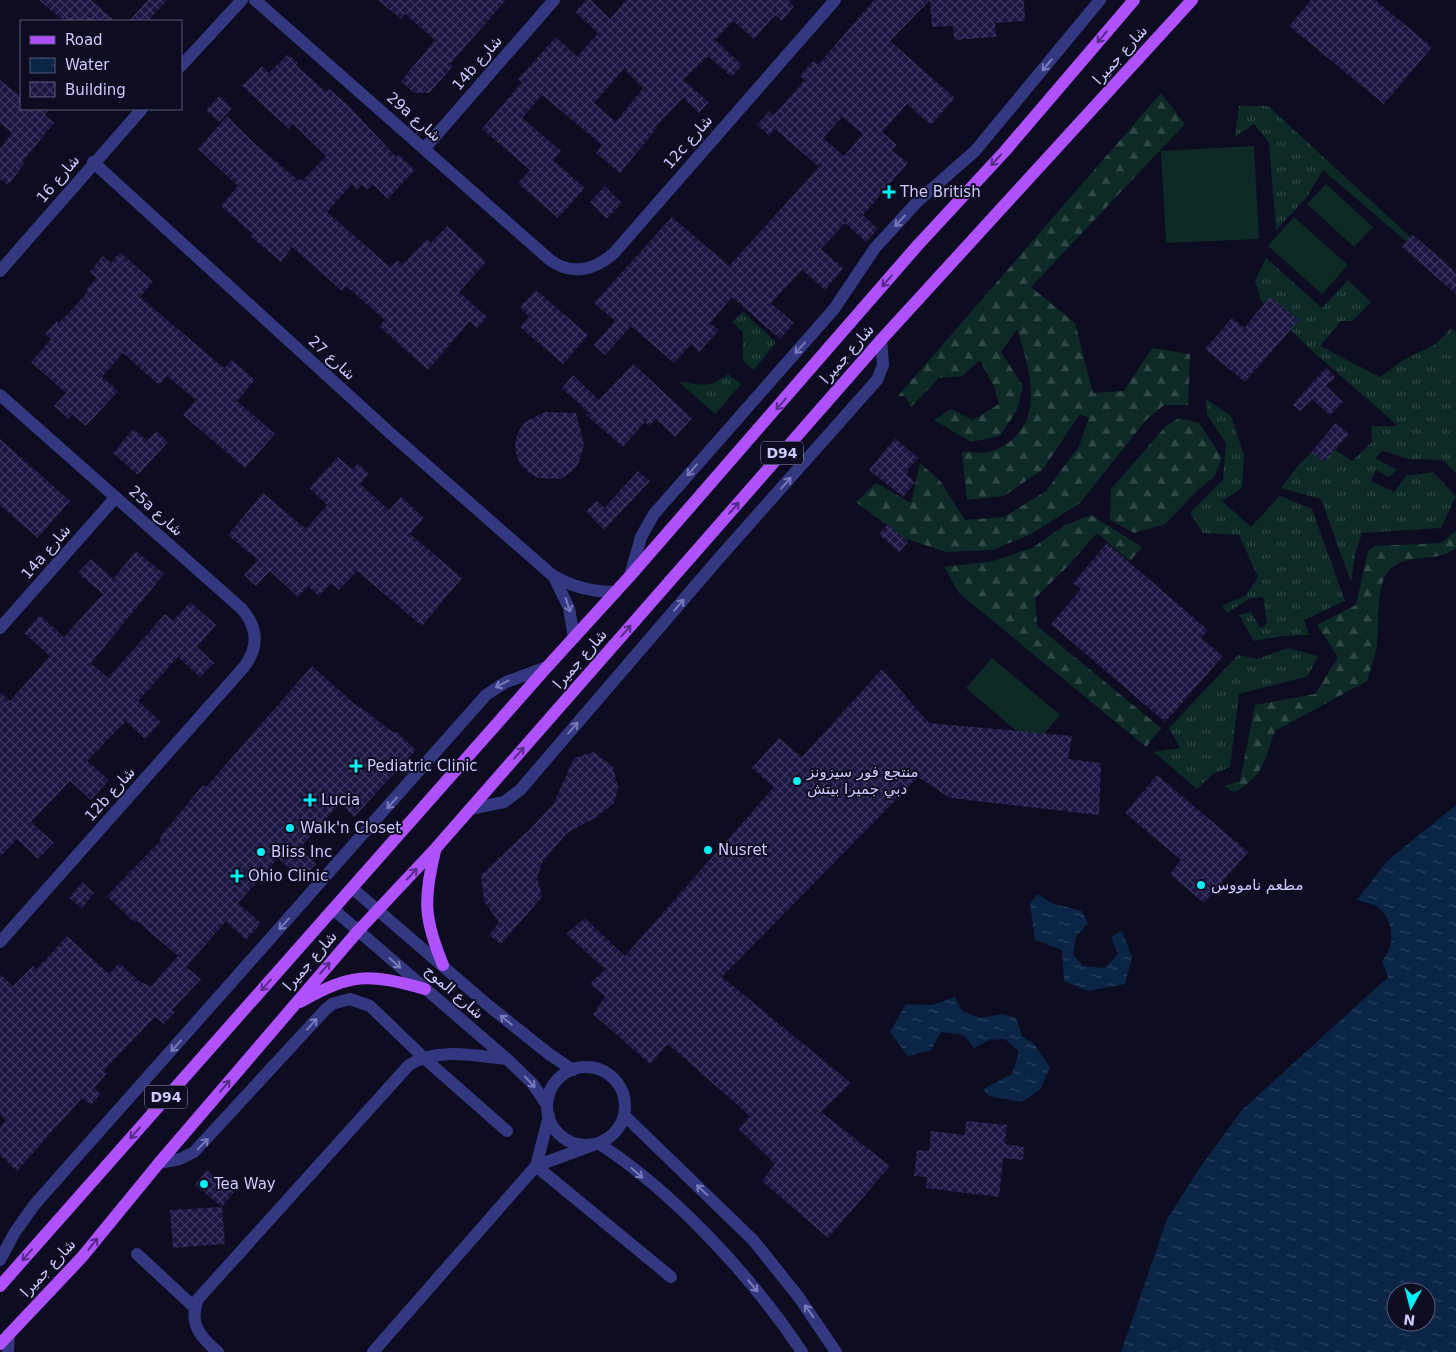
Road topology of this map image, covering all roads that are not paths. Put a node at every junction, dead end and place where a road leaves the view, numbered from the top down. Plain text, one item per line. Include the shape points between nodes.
1 (242, 0) edge
2 (255, 0) edge
3 (554, 0) edge
4 (835, 0) edge
5 (1100, 0) edge
6 (1134, 0) edge
7 (1192, 0) edge
8 (182, 65) edge
9 (141, 110) edge
10 (424, 148) junction
11 (94, 162) junction
12 (550, 260) joint
13 (0, 271) edge
14 (881, 340) junction
15 (0, 395) edge
16 (116, 497) junction
17 (552, 575) junction
18 (630, 576) junction
19 (616, 592) junction
20 (0, 628) edge
21 (574, 638) junction
22 (244, 667) joint
23 (547, 667) junction
24 (470, 809) junction
25 (436, 848) junction
26 (352, 888) junction
27 (333, 909) junction
28 (378, 909) junction
29 (358, 931) junction
30 (0, 942) edge
31 (442, 965) junction
32 (425, 989) junction
33 (293, 1005) junction
34 (424, 1058) junction
35 (507, 1059) junction
36 (572, 1070) junction
37 (548, 1110) junction
38 (624, 1115) junction
39 (507, 1131) dead end
40 (595, 1144) junction
41 (159, 1163) junction
42 (536, 1166) junction
43 (137, 1254) dead end
44 (0, 1260) edge
45 (671, 1277) dead end
46 (0, 1286) edge
47 (194, 1307) junction
48 (9, 1334) junction
49 (0, 1344) edge
50 (8, 1352) edge
51 (218, 1352) edge
52 (373, 1352) edge
53 (802, 1352) edge
54 (836, 1352) edge

1 - 8 street
2 - 10 street, 29a شارع
3 - 10 street, 14b شارع
4 - 12 street, 12c شارع via 614,253 589,268 565,268
5 -> 18 street via 975,151 918,201 875,248 834,309 654,514 641,537
6 -> 18 main road, شارع جميرا / D94
7 - 14 main road, شارع جميرا / D94
9 - 11 street, شارع 16
10 - 12 street, 29a شارع
11 - 13 street, شارع 16
11 - 17 street, شارع 27 via 390,433
24 -> 14 main road, شارع جميرا / D94
24 -> 14 street via 504,802 520,790 877,380 884,365
15 - 16 street, 25a شارع
16 - 20 street, 14a شارع
16 - 22 street, 25a شارع via 250,619 255,631 255,644
17 - 19 street, شارع 27 via 585,589
17 -> 21 street, شارع 27 via 569,608
18 - 19 main road, شارع جميرا / D94
19 - 21 main road, شارع جميرا / D94
21 - 23 main road, شارع جميرا / D94
22 - 30 street, 12b شارع
23 - 26 main road, شارع جميرا / D94
23 -> 44 street via 506,682 486,695 35,1204
24 - 25 main road, شارع جميرا / D94
28 -> 25 main road, شارع جميرا / D94
25 - 31 main road via 426,892 426,910 431,937
26 - 27 main road, شارع جميرا / D94
26 - 28 street, شارع الموج
27 - 29 street, شارع الموج
27 -> 46 main road, شارع جميرا / D94
28 - 29 main road, شارع جميرا / D94
28 - 31 street, شارع الموج
29 -> 32 street, شارع الموج
33 -> 29 main road, شارع جميرا / D94
36 -> 31 street, شارع الموج via 538,1046
32 - 33 main road via 367,976 329,986
32 - 35 street, شارع الموج
41 -> 33 main road, شارع جميرا / D94
34 - 35 street via 456,1055
34 - 39 street
41 -> 34 street via 187,1156 200,1147 325,1010 341,1001 360,1001 370,1006
34 - 47 street via 409,1065 202,1292
35 -> 37 street, شارع الموج via 532,1083
36 - 37 street via 554,1084 549,1094
36 - 38 street via 592,1068 610,1075 623,1094
37 - 40 street via 560,1135 581,1145
37 - 42 street
38 - 40 street via 610,1137
54 -> 38 street via 798,1296 753,1240
40 - 42 street
40 -> 53 street via 626,1163 715,1243 765,1300
48 -> 41 main road, شارع جميرا / D94 via 82,1258
42 - 45 street
42 - 52 street
43 - 47 street
47 - 51 street via 195,1327 200,1337
48 - 49 main road, شارع جميرا / D94
48 - 50 street

